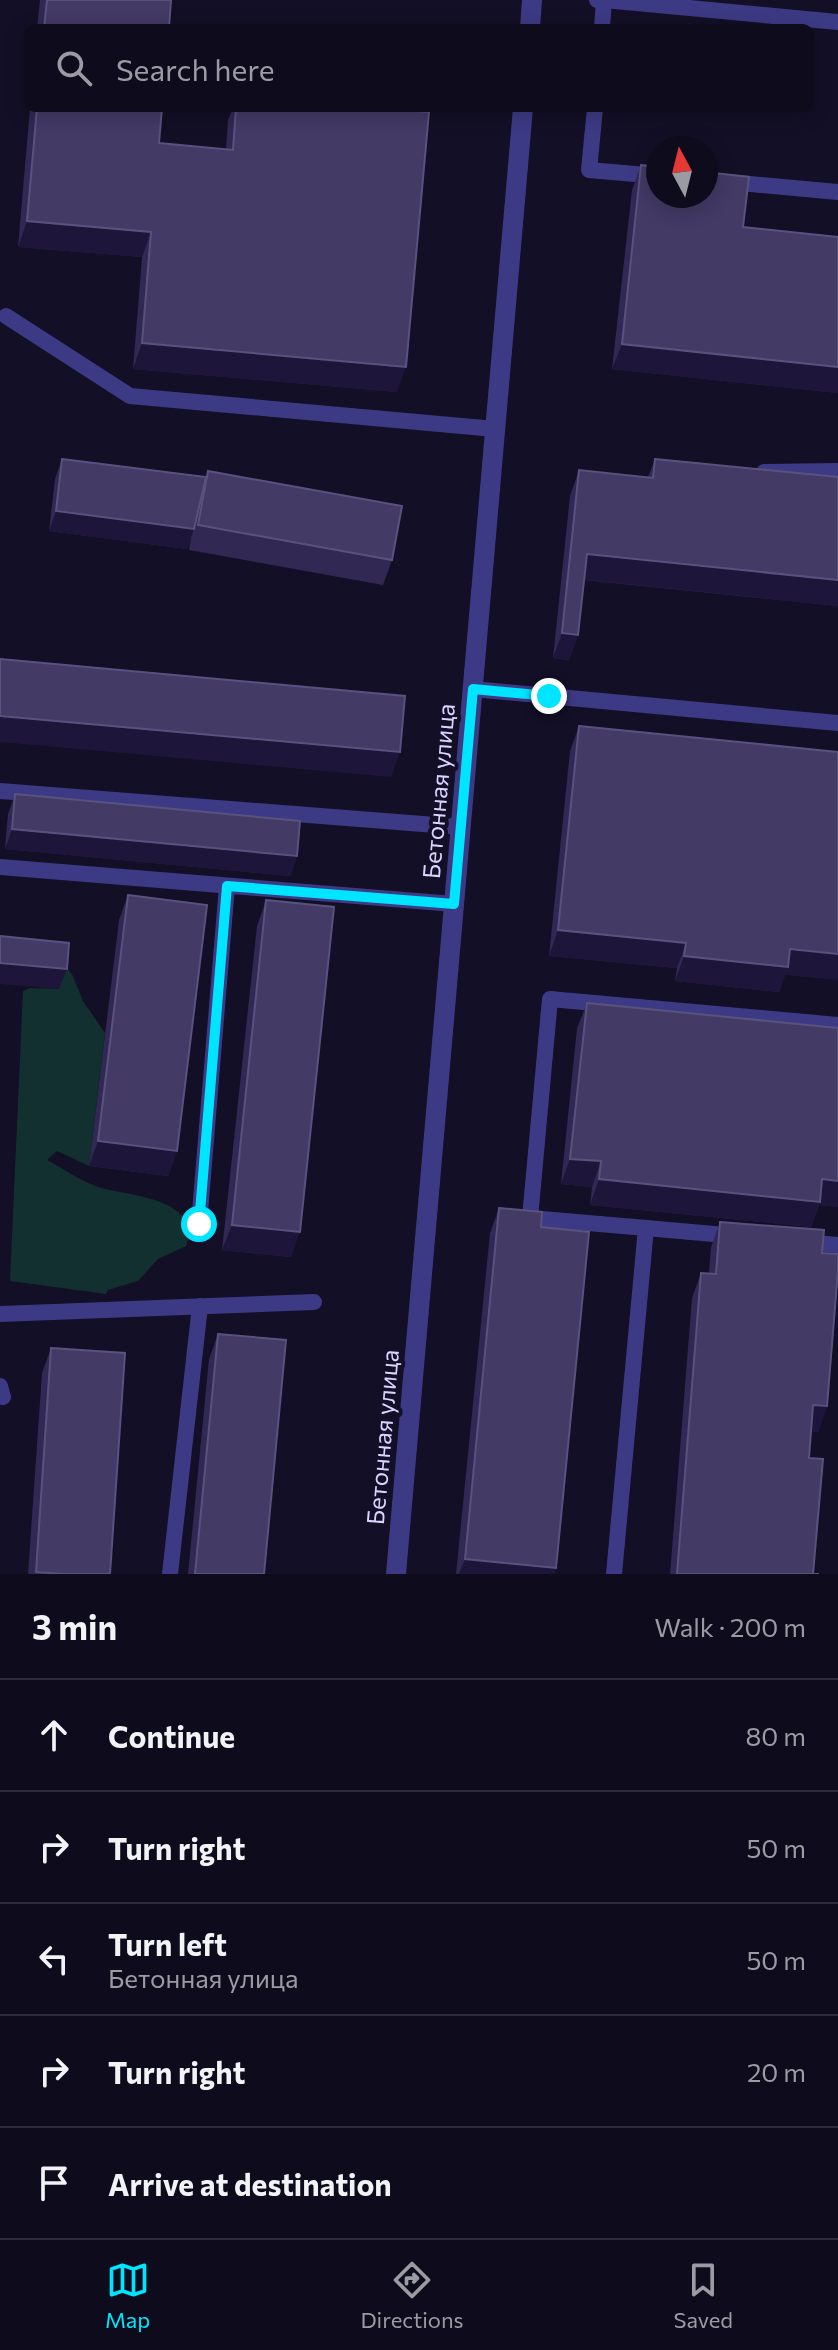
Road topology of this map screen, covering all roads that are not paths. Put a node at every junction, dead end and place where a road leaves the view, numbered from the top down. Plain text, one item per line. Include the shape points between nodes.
1 (532, 0) edge
2 (597, 0) edge
3 (604, 0) edge
4 (838, 22) edge
5 (530, 24) edge
6 (602, 24) edge
7 (523, 112) edge
8 (595, 112) edge
9 (646, 175) edge
10 (718, 181) edge
11 (838, 192) edge
12 (6, 316) dead end
13 (495, 429) junction
14 (838, 471) edge
15 (751, 472) edge
16 (473, 689) junction
17 (838, 723) edge
18 (0, 791) edge
19 (461, 827) junction
20 (0, 867) edge
21 (227, 886) junction
22 (454, 904) junction
23 (838, 1025) edge
24 (199, 1224) dead end
25 (646, 1228) junction
26 (749, 1237) edge
27 (794, 1241) edge
28 (838, 1245) edge
29 (314, 1302) dead end
30 (200, 1306) junction
31 (0, 1314) edge
32 (170, 1574) edge
33 (396, 1574) edge
34 (614, 1574) edge

1 - 5 street
2 - 3 lane
3 - 4 lane
3 - 6 lane
7 - 13 street, Бетонная улица
8 - 9 lane via 589,170
10 - 11 lane
12 - 13 lane via 130,396
13 - 16 street, Бетонная улица
14 - 15 lane
16 - 17 lane
16 - 19 street, Бетонная улица
18 - 19 lane
19 - 22 street, Бетонная улица
20 - 21 lane
21 - 22 lane
21 - 24 lane
22 - 33 street, Бетонная улица
23 - 25 lane via 550,999 530,1218
25 - 26 lane
25 - 34 lane
27 - 28 lane
29 - 30 lane
30 - 31 lane
30 - 32 lane

